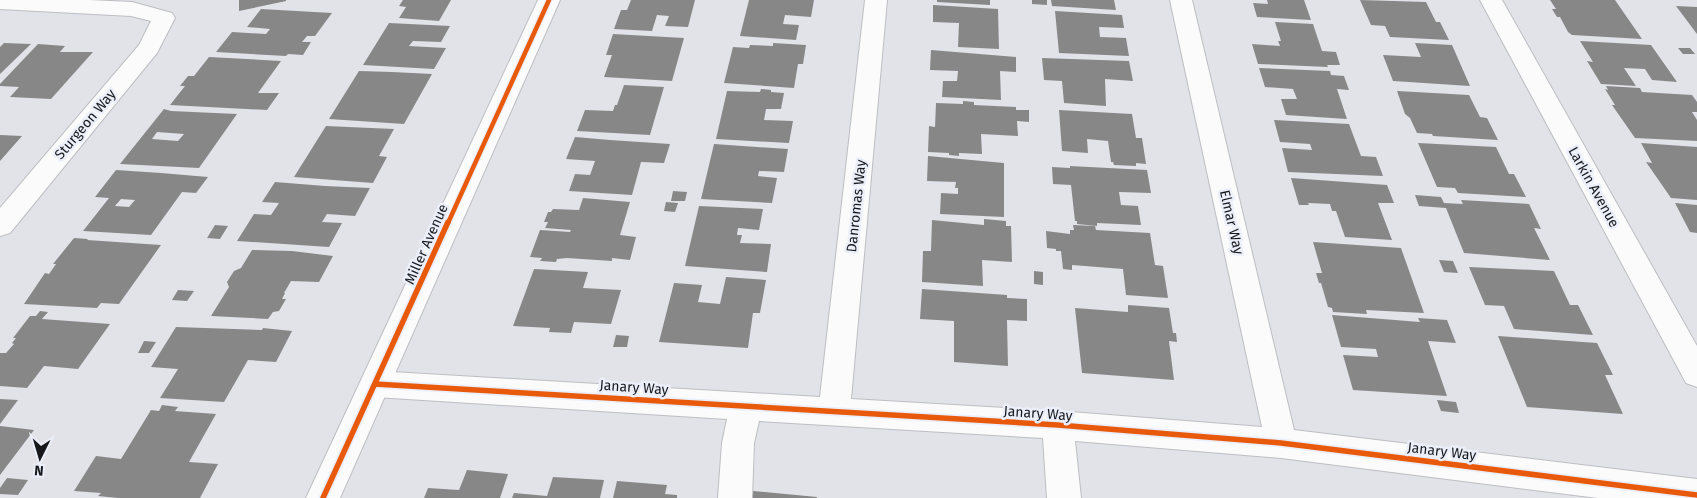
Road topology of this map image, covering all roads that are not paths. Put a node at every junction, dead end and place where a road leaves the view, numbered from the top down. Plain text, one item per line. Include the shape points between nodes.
1 (549, 0) edge
2 (876, 0) edge
3 (1181, 0) edge
4 (1491, 0) edge
5 (0, 2) edge
6 (0, 226) edge
7 (1697, 374) edge
8 (375, 384) junction
9 (746, 406) junction
10 (834, 411) junction
11 (1058, 425) junction
12 (1281, 443) junction
13 (1697, 495) edge
14 (323, 498) edge
15 (735, 498) edge
16 (1064, 498) edge

1 - 8 street, Miller Avenue
2 - 10 street, Danromas Way
3 - 12 street, Elmar Way
4 - 7 street, Larkin Avenue
5 - 6 street, Sturgeon Way via 132,9 164,18 150,48
8 - 9 street, Janary Way
8 - 14 street, Miller Avenue
9 - 10 street, Janary Way
9 - 15 street via 738,443
10 - 11 street, Janary Way
11 - 12 street, Janary Way
11 - 16 street
12 - 13 street, Janary Way

